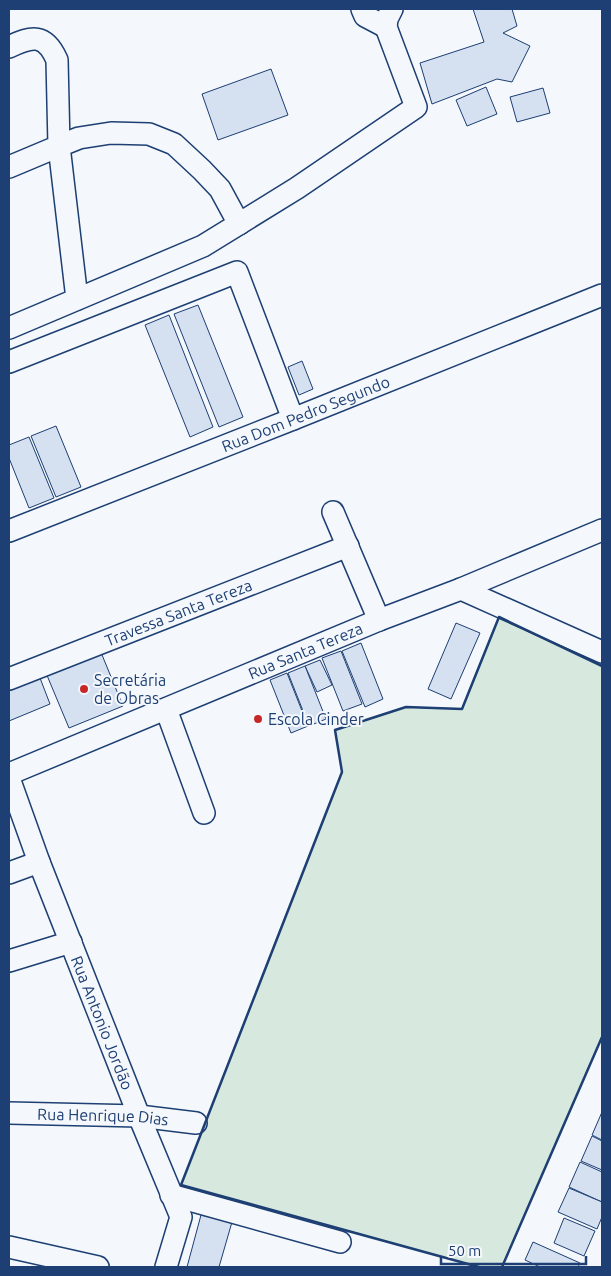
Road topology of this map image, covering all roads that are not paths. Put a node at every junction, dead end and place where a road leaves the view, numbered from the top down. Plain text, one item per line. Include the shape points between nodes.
1 (362, 9) edge
2 (389, 18) edge
3 (9, 47) edge
4 (59, 146) junction
5 (9, 167) edge
6 (239, 224) junction
7 (602, 295) edge
8 (77, 299) junction
9 (9, 328) edge
10 (9, 362) edge
11 (293, 419) junction
12 (333, 512) dead end
13 (602, 530) edge
14 (9, 531) edge
15 (348, 546) junction
16 (461, 589) junction
17 (379, 620) junction
18 (602, 652) edge
19 (9, 679) edge
20 (166, 709) junction
21 (9, 774) edge
22 (9, 778) edge
23 (204, 813) dead end
24 (39, 862) junction
25 (9, 872) edge
26 (71, 942) junction
27 (9, 961) edge
28 (9, 1113) edge
29 (139, 1116) junction
30 (196, 1123) dead end
31 (171, 1195) junction
32 (340, 1242) dead end
33 (9, 1247) edge
34 (98, 1267) edge
35 (166, 1267) edge

1 - 2 street via 365,16
2 - 6 street via 416,108
3 - 4 street via 26,39 36,39 53,51 57,60
4 - 5 street
4 - 6 street via 79,138 111,133 149,134 174,144 220,189
4 - 8 street
6 - 8 street via 203,246
7 - 11 street, Rua Dom Pedro Segundo
8 - 9 street
10 - 11 street via 238,272
11 - 14 street, Rua Dom Pedro Segundo
12 - 15 street
13 - 16 street, Rua Santa Tereza
15 - 17 street
15 - 19 street, Travessa Santa Tereza
16 - 17 street, Rua Santa Tereza
16 - 18 street
17 - 20 street, Rua Santa Tereza
20 - 21 street, Rua Santa Tereza
20 - 23 street
22 - 24 street, Rua Antonio Jordão
24 - 25 street
24 - 26 street, Rua Antonio Jordão
26 - 27 street
26 - 29 street, Rua Antonio Jordão
28 - 29 street, Rua Henrique Dias
29 - 30 street, Rua Henrique Dias
29 - 31 street, Rua Antonio Jordão
31 - 32 street
31 - 35 street, Rua Antonio Jordão via 180,1217
33 - 34 street

